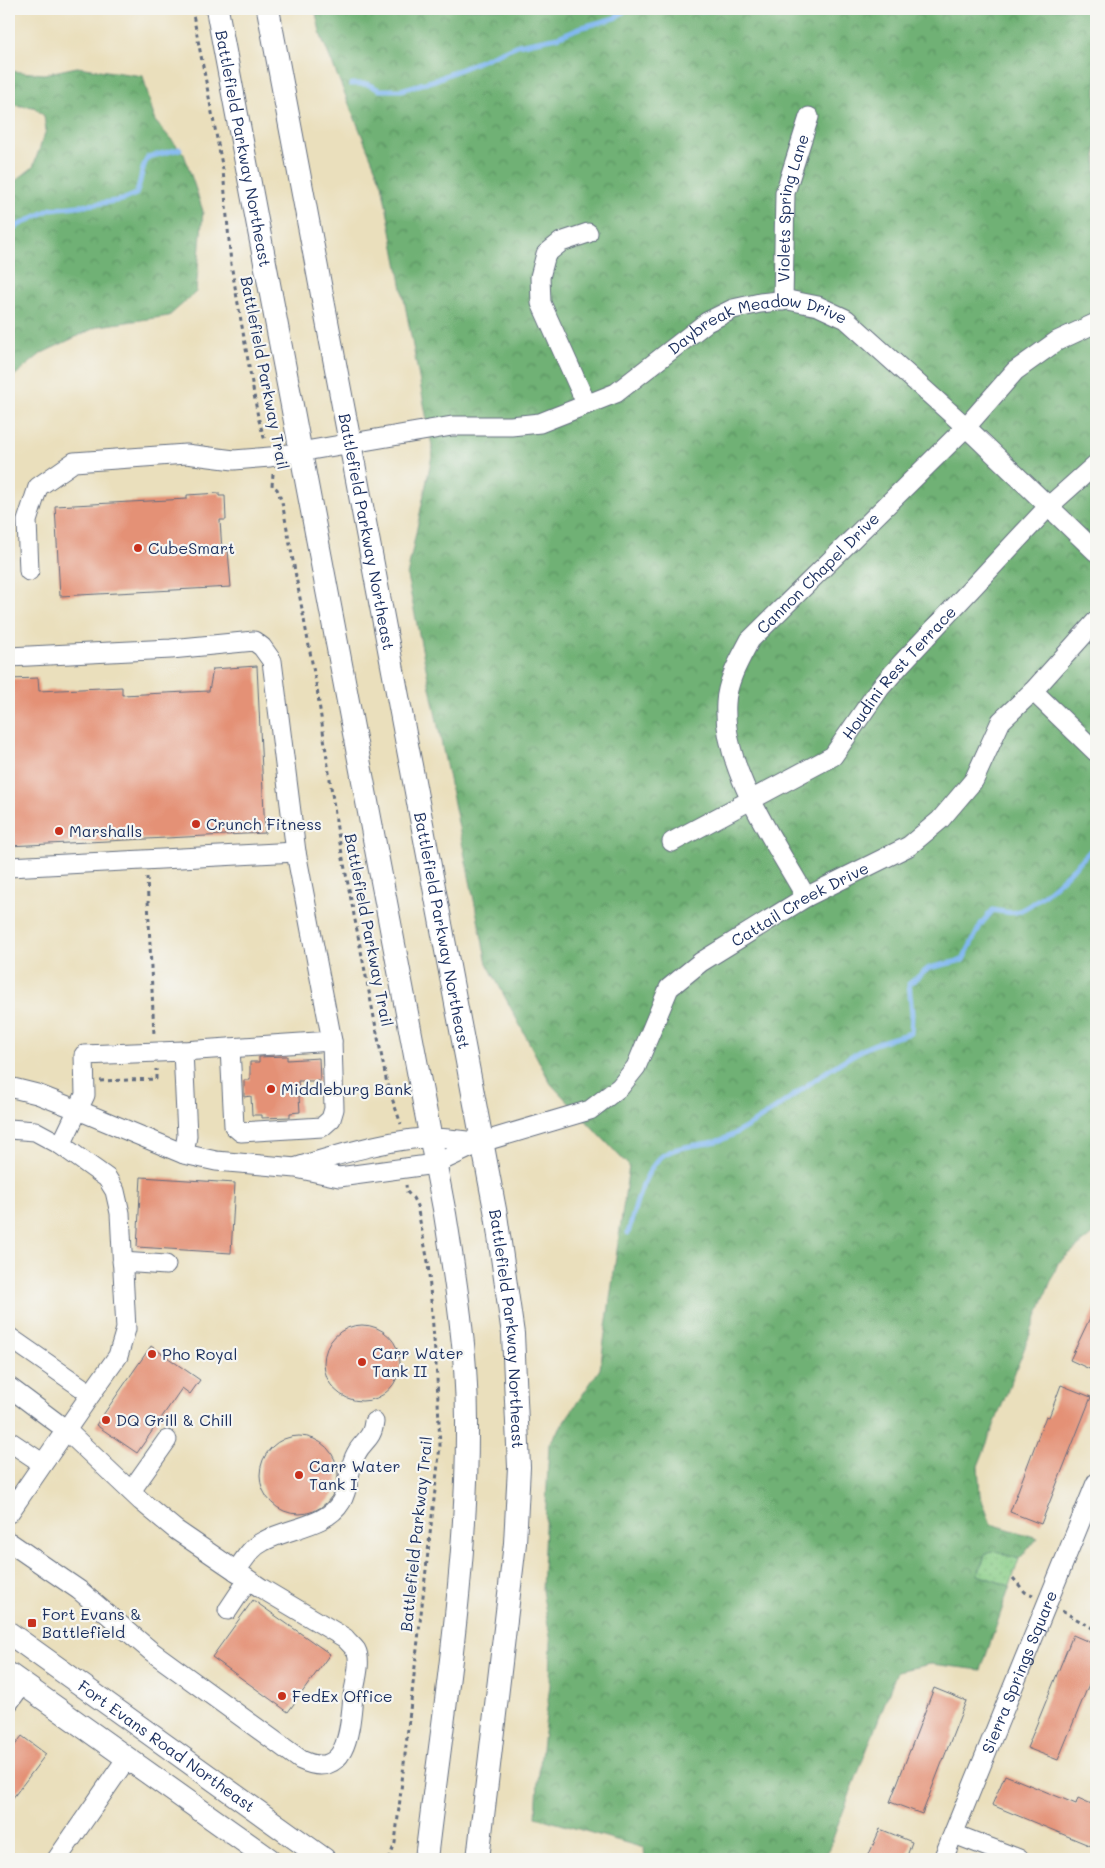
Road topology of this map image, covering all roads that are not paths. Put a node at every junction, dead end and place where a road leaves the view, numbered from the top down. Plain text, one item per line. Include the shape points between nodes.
1 (217, 9) edge
2 (268, 9) edge
3 (809, 117) dead end
4 (588, 233) dead end
5 (783, 301) junction
6 (1096, 323) edge
7 (586, 403) junction
8 (966, 427) junction
9 (350, 443) junction
10 (300, 450) junction
11 (1096, 464) edge
12 (1049, 506) junction
13 (1096, 552) edge
14 (28, 571) dead end
15 (1096, 621) edge
16 (9, 657) edge
17 (1033, 691) junction
18 (1096, 752) edge
19 (752, 800) junction
20 (672, 842) dead end
21 (296, 852) junction
22 (9, 867) edge
23 (806, 897) junction
24 (332, 1041) junction
25 (230, 1048) junction
26 (183, 1051) junction
27 (9, 1087) edge
28 (78, 1110) junction
29 (9, 1129) edge
30 (430, 1138) junction
31 (482, 1142) junction
32 (61, 1145) junction
33 (184, 1154) junction
34 (435, 1164) junction
35 (296, 1168) junction
36 (122, 1262) junction
37 (166, 1265) dead end
38 (9, 1337) edge
39 (9, 1387) edge
40 (91, 1394) junction
41 (374, 1422) dead end
42 (65, 1429) junction
43 (166, 1440) dead end
44 (11, 1447) edge
45 (42, 1463) junction
46 (1096, 1483) edge
47 (131, 1492) junction
48 (9, 1513) edge
49 (9, 1542) edge
50 (242, 1575) junction
51 (228, 1610) dead end
52 (9, 1633) edge
53 (13, 1687) edge
54 (127, 1758) junction
55 (429, 1834) junction
56 (954, 1834) junction
57 (57, 1859) edge
58 (269, 1859) edge
59 (324, 1859) edge
60 (413, 1859) edge
61 (426, 1859) edge
62 (478, 1859) edge
63 (943, 1859) edge
64 (1019, 1859) edge

1 - 10 main road, Battlefield Parkway Northeast
2 - 9 main road, Battlefield Parkway Northeast
3 - 5 street, Violets Spring Lane via 785,193
4 - 7 street via 561,242 546,254 540,277 541,303
5 - 7 street, Daybreak Meadow Drive via 733,309 707,322 616,393
5 - 8 street, Daybreak Meadow Drive via 818,306 846,319
6 - 8 street, Cannon Chapel Drive via 1057,341 1015,371
7 - 9 street, Daybreak Meadow Drive via 540,423 452,426
8 - 12 street, Daybreak Meadow Drive
8 - 19 street, Cannon Chapel Drive via 750,640 736,665 726,702 728,742 740,779
9 - 10 street, Daybreak Meadow Drive
9 - 31 main road, Battlefield Parkway Northeast
10 - 14 street, Daybreak Meadow Drive via 234,460 186,454 74,462 38,487 27,521
10 - 30 main road, Battlefield Parkway Northeast
11 - 12 street, Houdini Rest Terrace
12 - 13 street, Daybreak Meadow Drive
12 - 19 street, Houdini Rest Terrace via 880,688 833,756
15 - 17 street, Cattail Creek Drive
16 - 21 street via 171,649 254,641 272,660
17 - 18 street
17 - 23 street, Cattail Creek Drive via 1001,722 974,780 940,820 909,846
19 - 20 street, Houdini Rest Terrace
19 - 23 street, Cannon Chapel Drive
21 - 22 street
21 - 24 street
23 - 31 street, Cattail Creek Drive via 701,962 669,988 636,1067 620,1087 590,1110
24 - 25 street
24 - 25 street via 334,1109 331,1119 322,1127 240,1132 234,1126
25 - 26 street
26 - 28 street via 84,1055 85,1095
26 - 33 street via 187,1136
27 - 28 street
28 - 32 street
28 - 33 street
29 - 32 street via 35,1131
30 - 31 street
30 - 34 main road, Battlefield Parkway Northeast
30 - 35 street via 337,1155
31 - 34 street
31 - 62 main road, Battlefield Parkway Northeast via 514,1334 518,1466 514,1543
32 - 36 street via 107,1178 115,1191 120,1213
33 - 35 street via 216,1161
34 - 35 street via 339,1177
34 - 55 main road, Battlefield Parkway Northeast via 462,1326 467,1451 455,1610
36 - 37 street
36 - 40 street via 126,1329 123,1342 118,1356
38 - 40 street
39 - 42 street
40 - 42 street
41 - 50 street via 372,1434 356,1454 341,1502 333,1512 263,1541 251,1550
42 - 45 street
42 - 47 street
43 - 47 street
44 - 45 street
45 - 48 street
46 - 56 street, Sierra Springs Square
47 - 50 street via 176,1530
49 - 50 street via 79,1590 151,1651 301,1760 312,1765 333,1761 348,1740 357,1667 356,1650 345,1638
50 - 51 street
52 - 59 main road, Fort Evans Road Northeast
53 - 54 main road, Fort Evans Road Northeast
54 - 57 street
54 - 58 main road, Fort Evans Road Northeast
55 - 60 main road
55 - 61 main road, Battlefield Parkway Northeast
56 - 63 street, Sierra Springs Square
56 - 64 street

